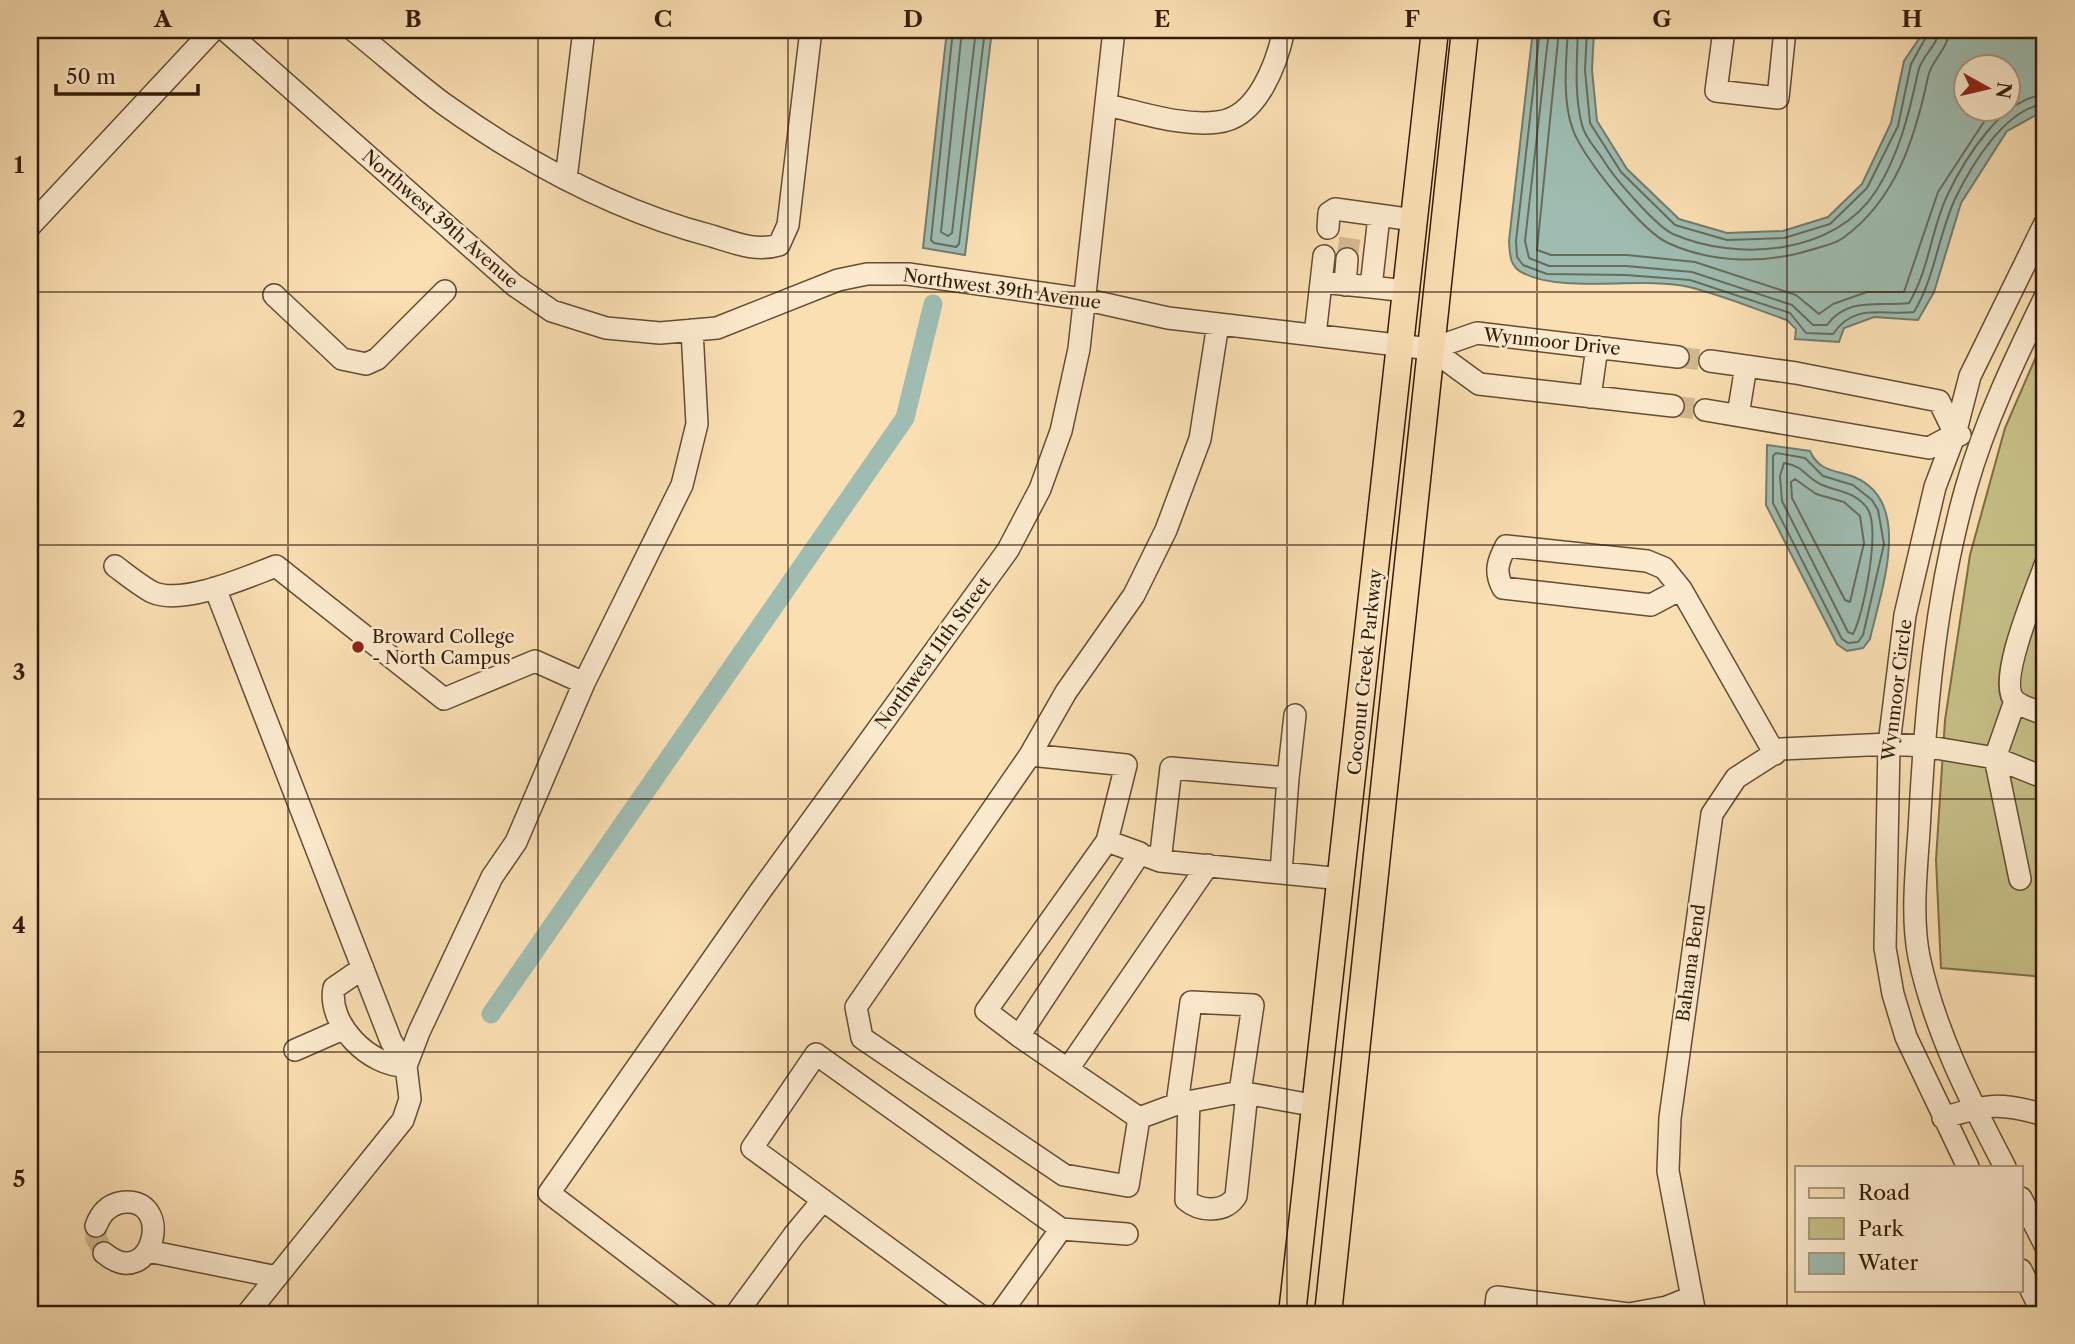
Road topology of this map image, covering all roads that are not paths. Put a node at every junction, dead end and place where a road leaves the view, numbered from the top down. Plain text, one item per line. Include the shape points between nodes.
1 (213, 30) edge
2 (225, 30) edge
3 (353, 30) edge
4 (584, 30) edge
5 (811, 30) edge
6 (1114, 30) edge
7 (1284, 30) edge
8 (1435, 30) edge
9 (1465, 30) edge
10 (1724, 30) edge
11 (1785, 30) edge
12 (1106, 105) junction
13 (566, 179) junction
14 (1379, 216) junction
15 (1414, 220) junction
16 (2045, 223) edge
17 (30, 226) edge
18 (1328, 228) dead end
19 (1324, 256) tunnel mouth
20 (1347, 259) tunnel mouth
21 (1321, 282) junction
22 (1345, 285) junction
23 (1371, 287) junction
24 (445, 291) dead end
25 (1407, 291) junction
26 (274, 295) dead end
27 (2045, 297) edge
28 (1083, 299) junction
29 (1218, 324) junction
30 (692, 330) junction
31 (1315, 335) junction
32 (1402, 345) junction
33 (1597, 347) junction
34 (1431, 349) junction
35 (1678, 356) tunnel mouth
36 (1710, 361) tunnel mouth
37 (1745, 366) junction
38 (1590, 397) junction
39 (1673, 406) tunnel mouth
40 (1704, 410) tunnel mouth
41 (1738, 415) junction
42 (1955, 434) junction
43 (1983, 438) junction
44 (2045, 565) edge
45 (115, 566) dead end
46 (215, 588) junction
47 (1681, 589) junction
48 (584, 683) junction
49 (2015, 701) junction
50 (2045, 714) edge
51 (1295, 715) dead end
52 (1889, 744) junction
53 (1924, 746) junction
54 (1774, 754) junction
55 (1030, 755) junction
56 (1995, 758) junction
57 (1288, 778) junction
58 (2045, 778) edge
59 (1107, 841) junction
60 (1140, 853) junction
61 (1160, 861) junction
62 (1208, 865) junction
63 (1281, 872) junction
64 (2020, 879) dead end
65 (1342, 880) junction
66 (363, 968) junction
67 (343, 1029) junction
68 (1019, 1036) junction
69 (295, 1050) dead end
70 (406, 1066) junction
71 (1068, 1069) junction
72 (1244, 1092) junction
73 (1183, 1103) junction
74 (1317, 1106) junction
75 (1974, 1108) junction
76 (2045, 1115) edge
77 (1139, 1118) junction
78 (1943, 1118) junction
79 (1345, 1138) junction
80 (1967, 1166) edge
81 (2004, 1166) edge
82 (823, 1200) junction
83 (2022, 1200) edge
84 (96, 1226) dead end
85 (1060, 1229) junction
86 (1127, 1234) dead end
87 (2045, 1245) edge
88 (148, 1251) junction
89 (104, 1253) dead end
90 (2022, 1272) edge
91 (276, 1277) junction
92 (1693, 1306) edge
93 (1574, 1310) edge
94 (247, 1314) edge
95 (708, 1314) edge
96 (736, 1314) edge
97 (978, 1314) edge
98 (1000, 1314) edge
99 (1292, 1314) edge
100 (1328, 1314) edge
101 (1496, 1314) edge
102 (2043, 1314) edge

1 - 17 street
2 - 30 street, Northwest 39th Avenue via 514,285 552,311 606,328 660,333
3 - 13 street via 443,103
4 - 13 street
5 - 13 street via 788,225 779,245 763,250 670,225
6 - 12 street, Northwest 11th Street
7 - 12 street via 1266,80 1252,102 1234,117 1220,122 1185,121
8 - 15 main road, Coconut Creek Parkway
9 - 34 main road, Coconut Creek Parkway
10 - 11 street via 1716,91 1778,98
12 - 28 street, Northwest 11th Street
14 - 15 street
14 - 18 street via 1352,221 1335,209 1329,213
14 - 23 street
15 - 25 main road, Coconut Creek Parkway
16 - 42 street, Wynmoor Circle via 1970,376
19 - 21 street
20 - 22 street
21 - 22 street
21 - 31 street
22 - 23 street
23 - 25 street
24 - 26 street via 377,359 366,364 342,359
25 - 32 main road, Coconut Creek Parkway
27 - 43 street, Wynmoor Circle via 2001,387
28 - 29 street, Northwest 39th Avenue
28 - 30 street, Northwest 39th Avenue via 908,274 867,274 838,280 717,328
28 - 95 street, Northwest 11th Street via 1079,349 1061,432 1040,489 1008,550 548,1193
29 - 31 street, Northwest 39th Avenue
29 - 55 street via 1200,439 1166,530 1134,596 1066,692
30 - 48 street via 697,424 682,485
31 - 32 street, Northwest 39th Avenue
32 - 34 street, Northwest 39th Avenue
32 - 65 main road, Coconut Creek Parkway
33 - 34 street, Wynmoor Drive via 1477,333
33 - 35 street, Wynmoor Drive
33 - 38 street
34 - 38 street via 1479,384
34 - 79 main road, Coconut Creek Parkway
36 - 37 street
37 - 41 street
37 - 42 street via 1939,401
38 - 39 street
40 - 41 street
41 - 42 street via 1929,448
42 - 43 street
42 - 52 street, Wynmoor Circle via 1934,487 1905,615
43 - 53 street, Wynmoor Circle via 1966,488 1938,618
44 - 49 street via 2010,668 2008,689
45 - 46 street via 154,593 173,595
46 - 48 street via 276,566 444,699 535,661
46 - 66 street
47 - 47 street via 1664,568 1647,561 1506,546 1497,577 1503,588 1651,605
47 - 54 street
48 - 70 street via 516,842 492,877
49 - 50 street
49 - 56 street
51 - 57 street
52 - 53 street, Bahama Bend
52 - 54 street, Bahama Bend via 1781,749
52 - 78 street, Wynmoor Circle via 1885,948 1906,1037
53 - 56 street, Bahama Bend
53 - 75 street, Wynmoor Circle via 1916,888 1919,953 1935,1017
54 - 92 street, Bahama Bend via 1736,778 1712,814 1670,1118 1668,1171
55 - 59 street via 1126,765
55 - 77 street via 856,1007 862,1038 1064,1175 1128,1186
56 - 58 street, Bahama Bend
56 - 64 street
57 - 61 street via 1171,768
57 - 63 street
59 - 60 street
59 - 68 street via 986,1011
60 - 61 street
60 - 68 street
61 - 62 street
62 - 63 street
62 - 71 street
63 - 65 street
65 - 74 main road, Coconut Creek Parkway
65 - 79 main road via 1355,915 1335,1099
66 - 67 street via 334,988 332,1000
66 - 70 street via 391,1041
67 - 69 street
67 - 70 street via 391,1067
68 - 71 street
70 - 91 street via 410,1099 402,1120
71 - 77 street
72 - 73 street
72 - 73 street via 1253,1005 1191,1002
72 - 73 street via 1236,1196 1220,1208 1197,1207 1186,1200
72 - 74 street
73 - 77 street
74 - 99 main road, Coconut Creek Parkway
75 - 76 street via 2007,1104
75 - 78 street
75 - 81 street, Wynmoor Circle
78 - 80 street, Wynmoor Circle
79 - 100 main road, Coconut Creek Parkway
82 - 85 street via 752,1148 816,1054
82 - 96 street
82 - 97 street
83 - 87 street
84 - 88 street via 111,1206 131,1203 140,1207 155,1232
85 - 86 street
85 - 98 street
88 - 89 street via 141,1258 123,1262
88 - 91 street
90 - 102 street
91 - 94 street
92 - 93 street via 1629,1314
93 - 101 street via 1497,1297

